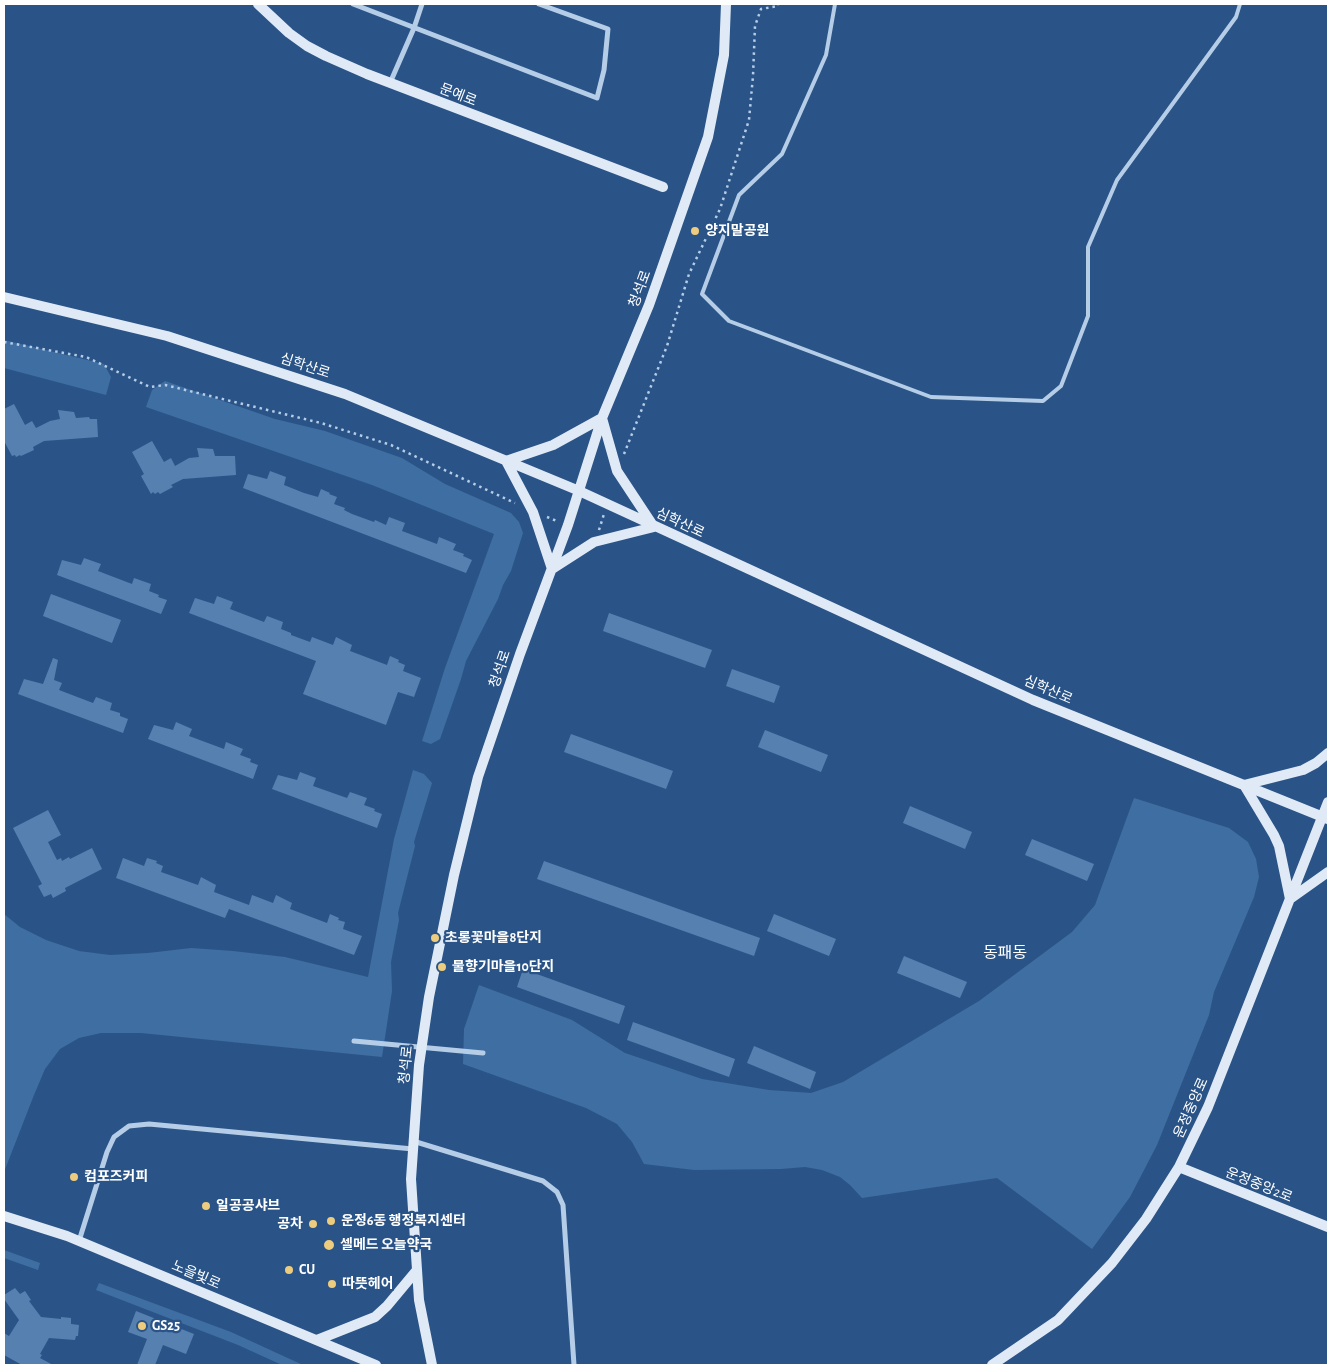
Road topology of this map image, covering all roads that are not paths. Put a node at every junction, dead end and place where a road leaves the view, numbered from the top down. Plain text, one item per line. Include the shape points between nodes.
1 (258, 4) edge
2 (353, 4) edge
3 (422, 4) edge
4 (540, 4) edge
5 (726, 4) edge
6 (835, 4) edge
7 (1240, 4) edge
8 (414, 28) junction
9 (390, 83) junction
10 (663, 187) dead end
11 (4, 297) edge
12 (602, 418) junction
13 (506, 461) junction
14 (577, 490) junction
15 (654, 527) junction
16 (552, 569) junction
17 (1328, 753) edge
18 (1244, 785) junction
19 (1328, 802) edge
20 (1325, 818) edge
21 (1328, 872) edge
22 (1290, 899) junction
23 (354, 1041) dead end
24 (483, 1053) dead end
25 (413, 1145) junction
26 (1179, 1167) junction
27 (4, 1216) edge
28 (1328, 1227) edge
29 (79, 1241) junction
30 (417, 1270) junction
31 (317, 1340) junction
32 (376, 1365) edge
33 (432, 1365) edge
34 (574, 1365) edge
35 (992, 1365) edge

1 - 9 street, 문예로 via 307,46
2 - 8 street
3 - 8 street
4 - 8 street via 608,29 604,70 597,98
5 - 12 street, 청석로 via 724,54 708,137 649,305
6 - 7 lane via 826,55 782,154 738,195 702,294 728,322 931,398 1043,401 1062,386 1088,316 1088,247 1117,180 1236,17
8 - 9 street
9 - 10 street, 문예로
11 - 13 street, 심학산로 via 168,336 336,391
12 - 13 street via 553,445
12 - 14 street, 청석로
12 - 15 street via 617,471
13 - 14 street, 심학산로
13 - 16 street via 533,512
14 - 15 street, 심학산로
14 - 16 street, 청석로
15 - 16 street via 594,542
15 - 18 street, 심학산로 via 1033,700
16 - 25 street, 청석로 via 478,777 454,875 429,997 419,1065
17 - 18 street via 1303,770
18 - 20 street, 심학산로
18 - 22 street via 1279,846
19 - 20 street, 운정중앙로
20 - 22 street, 운정중앙로
21 - 22 street
22 - 26 street, 운정중앙로 via 1208,1107
23 - 24 street
25 - 29 street via 149,1124 129,1126 114,1137 107,1152
25 - 30 street, 청석로 via 411,1179
25 - 34 street via 543,1181 557,1192 563,1205
26 - 28 street, 운정중앙2로
26 - 35 street, 운정중앙로 via 1146,1219 1112,1263 1058,1320
27 - 29 street, 노을빛로
29 - 31 street, 노을빛로
30 - 31 street via 375,1317
30 - 33 street, 청석로 via 419,1300
31 - 32 street, 노을빛로

